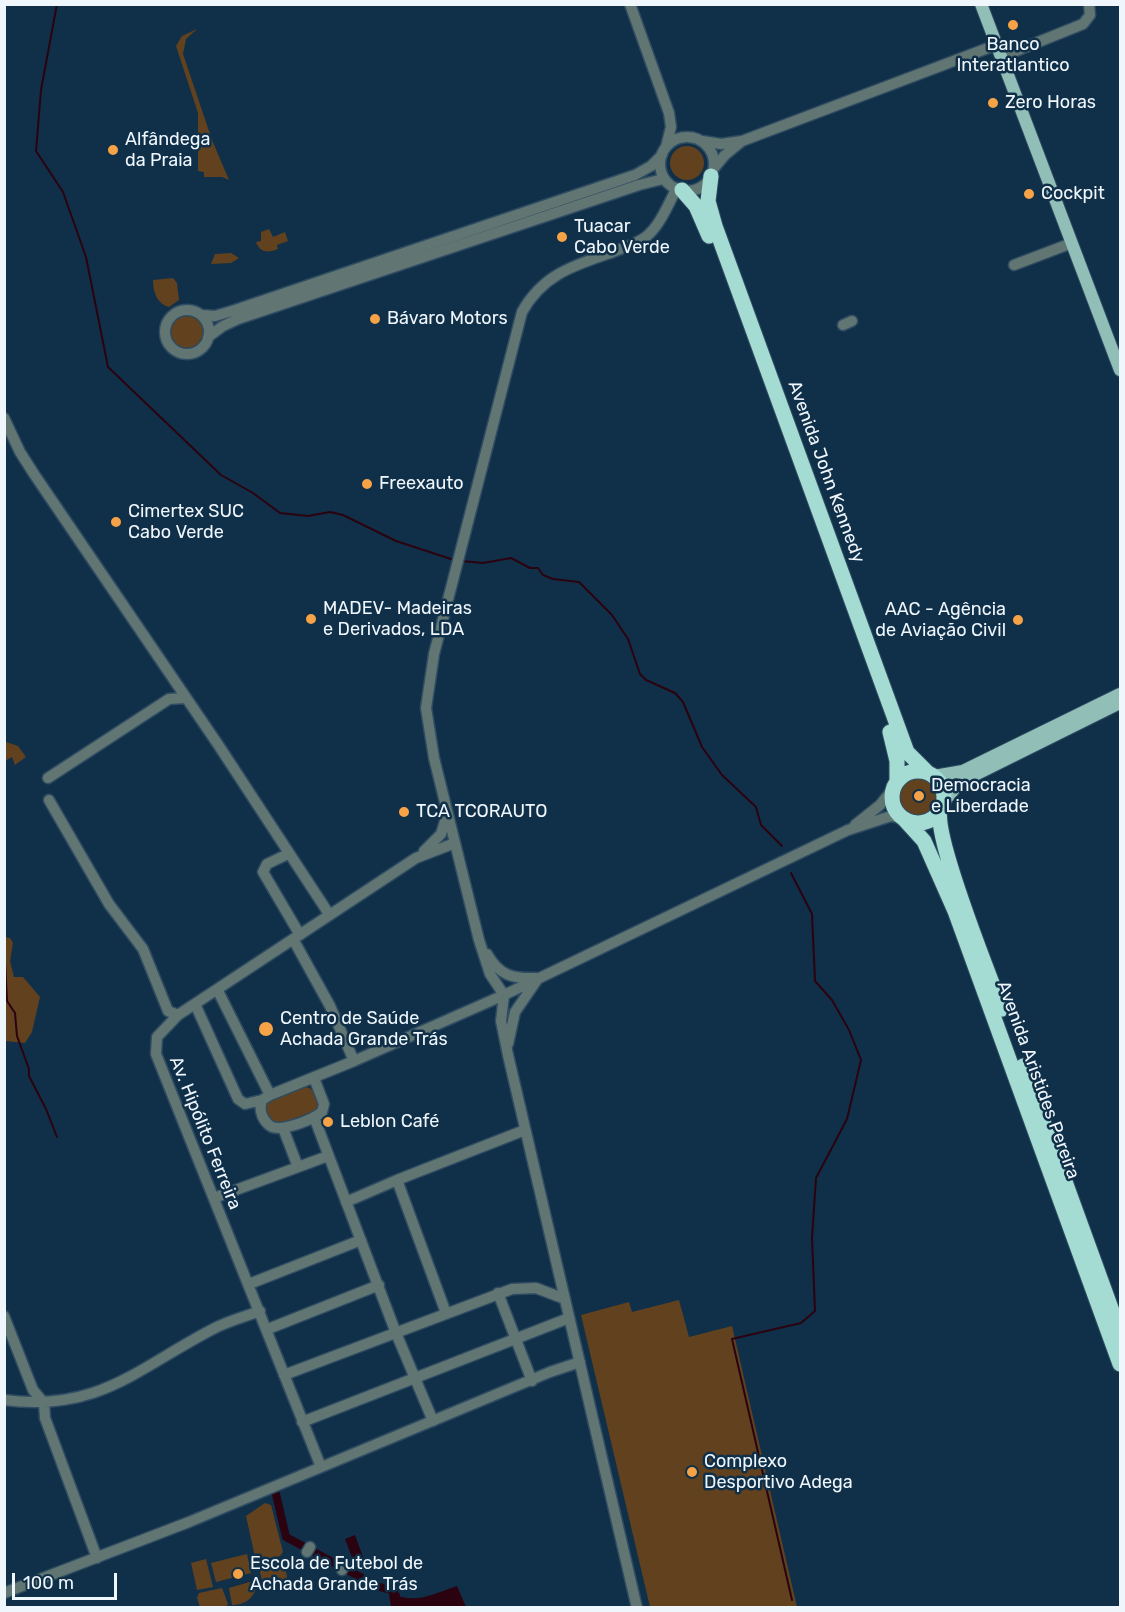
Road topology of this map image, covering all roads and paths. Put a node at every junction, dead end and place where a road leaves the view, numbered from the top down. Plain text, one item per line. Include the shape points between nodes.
1 (630, 4) edge
2 (981, 4) edge
3 (1089, 4) edge
4 (998, 51) junction
5 (670, 120) junction
6 (690, 137) junction
7 (702, 141) junction
8 (742, 141) junction
9 (664, 152) junction
10 (712, 172) junction
11 (676, 188) junction
12 (1072, 243) junction
13 (1014, 265) dead end
14 (202, 315) junction
15 (208, 337) junction
16 (1120, 370) edge
17 (4, 418) edge
18 (1120, 694) edge
19 (184, 698) junction
20 (1120, 703) edge
21 (931, 774) junction
22 (48, 778) dead end
23 (895, 785) junction
24 (49, 800) dead end
25 (942, 806) junction
26 (447, 809) junction
27 (904, 819) junction
28 (848, 830) junction
29 (455, 843) junction
30 (288, 854) junction
31 (416, 858) junction
32 (329, 914) junction
33 (297, 937) junction
34 (479, 940) junction
35 (539, 978) junction
36 (218, 991) junction
37 (504, 995) junction
38 (195, 1004) junction
39 (178, 1015) junction
40 (508, 1055) junction
41 (354, 1061) junction
42 (314, 1078) junction
43 (266, 1098) junction
44 (314, 1117) junction
45 (283, 1128) junction
46 (525, 1130) junction
47 (328, 1156) junction
48 (298, 1167) junction
49 (397, 1180) junction
50 (214, 1198) junction
51 (346, 1202) junction
52 (361, 1240) junction
53 (249, 1284) junction
54 (379, 1286) junction
55 (498, 1293) junction
56 (565, 1299) junction
57 (260, 1311) junction
58 (446, 1313) junction
59 (4, 1316) edge
60 (569, 1318) junction
61 (268, 1329) junction
62 (396, 1333) junction
63 (1120, 1333) edge
64 (515, 1338) junction
65 (580, 1362) junction
66 (1120, 1364) edge
67 (284, 1376) junction
68 (415, 1376) junction
69 (532, 1381) junction
70 (4, 1400) edge
71 (44, 1403) junction
72 (434, 1421) junction
73 (302, 1422) junction
74 (321, 1467) junction
75 (97, 1558) junction
76 (4, 1593) edge
77 (637, 1608) edge

1 - 5 street
2 - 4 main road
3 - 4 street via 1090,15 1083,24
4 - 8 street
4 - 12 main road
5 - 6 street
5 - 9 street
6 - 7 street
6 - 9 street via 676,140
7 - 8 street
7 - 10 street via 712,153
8 - 10 street via 724,155
9 - 11 street via 662,171
9 - 14 street via 635,175 235,310
10 - 11 street via 699,188
10 - 21 highway, Avenida John Kennedy via 708,201 719,237 907,752
11 - 15 street via 663,179 650,181 238,319
11 - 23 highway, Avenida John Kennedy via 696,206 711,239 894,743
11 - 26 street via 648,235 632,245 561,270 528,301 518,323 430,671 426,708
12 - 13 street
12 - 16 main road
14 - 15 street via 208,325
14 - 15 street via 186,309 174,314 166,325 166,339 175,350 188,354 201,349
17 - 19 street via 29,467
18 - 21 main road via 963,771
19 - 22 street via 170,699
19 - 30 street
20 - 25 main road via 967,779
21 - 23 highway via 910,772
21 - 25 highway via 943,788
23 - 27 highway via 893,805
23 - 28 street via 880,805
24 - 39 street via 109,904 143,949 168,1011
25 - 27 highway via 928,821
25 - 63 highway, Avenida Aristides Pereira via 941,832 964,905
26 - 29 street
26 - 31 street via 441,834
27 - 28 street via 891,816
27 - 66 highway, Avenida Aristides Pereira via 924,841 955,911
28 - 35 street
29 - 31 street
29 - 34 street
30 - 32 street
30 - 33 street via 267,864 264,872
31 - 32 street, Av. Hipólito Ferreira
32 - 33 street, Av. Hipólito Ferreira
33 - 36 street, Av. Hipólito Ferreira
33 - 41 street
34 - 35 street via 501,972 518,979
34 - 37 street via 490,975
35 - 37 street
35 - 40 street via 515,1012
36 - 38 street, Av. Hipólito Ferreira
36 - 43 street
37 - 40 street via 501,1021
37 - 41 street
38 - 39 street, Av. Hipólito Ferreira
38 - 43 street via 238,1099 247,1104
39 - 50 street, Av. Hipólito Ferreira via 160,1032 154,1048
40 - 46 street
41 - 42 street
42 - 43 street
42 - 44 street via 324,1104 322,1112
43 - 45 street via 260,1106 266,1122 276,1129
44 - 45 street
44 - 47 street
45 - 48 street
46 - 49 street
46 - 56 street
47 - 48 street
47 - 51 street
48 - 50 street
49 - 51 street
49 - 58 street
50 - 53 street, Av. Hipólito Ferreira
51 - 52 street
52 - 53 street
52 - 54 street
53 - 57 street, Av. Hipólito Ferreira
54 - 61 street
54 - 62 street
55 - 56 street via 519,1287 536,1288
55 - 58 street
55 - 64 street
56 - 60 street
57 - 61 street, Av. Hipólito Ferreira
57 - 71 street via 214,1328 143,1372 102,1391
58 - 62 street
59 - 71 street via 35,1395
60 - 64 street
60 - 65 street
61 - 67 street, Av. Hipólito Ferreira
62 - 67 street
62 - 68 street
64 - 68 street
64 - 69 street
65 - 69 street
65 - 77 street
67 - 73 street, Av. Hipólito Ferreira
68 - 72 street
68 - 73 street
69 - 72 street
70 - 71 street
71 - 75 street via 45,1418
72 - 74 street
73 - 74 street, Av. Hipólito Ferreira
74 - 75 street
75 - 76 street

